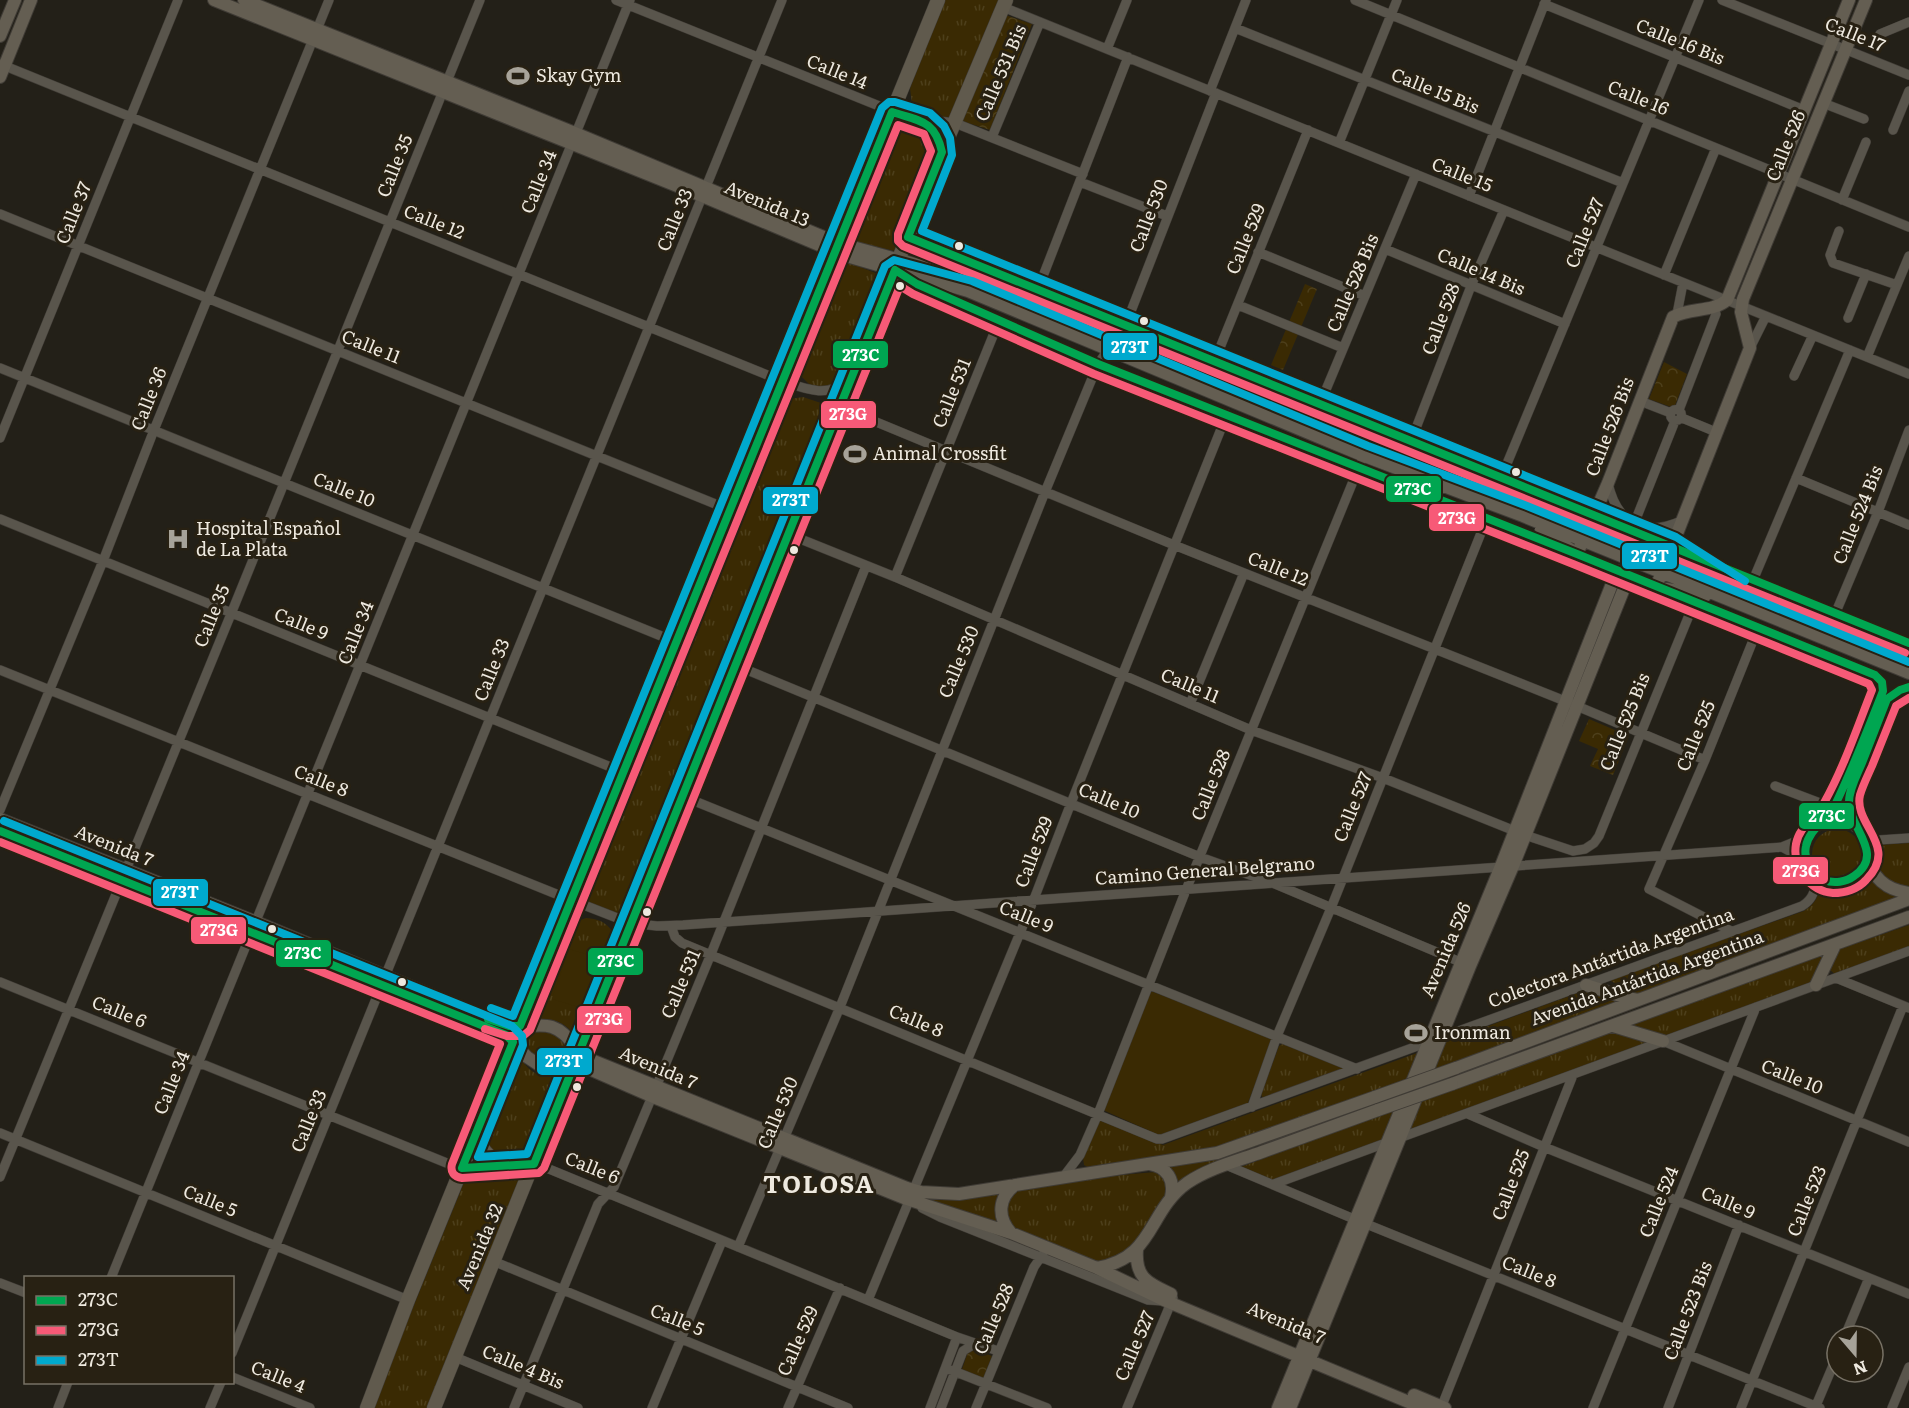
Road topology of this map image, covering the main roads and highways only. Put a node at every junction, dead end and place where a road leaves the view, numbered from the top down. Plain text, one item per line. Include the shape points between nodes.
1 (15, 0) edge
2 (31, 0) edge
3 (214, 0) edge
4 (244, 0) edge
5 (938, 0) edge
6 (1849, 0) edge
7 (1866, 0) edge
8 (1005, 3) edge
9 (314, 34) junction
10 (0, 36) edge
11 (1, 69) edge
12 (922, 120) road end
13 (942, 152) junction
14 (837, 248) junction
15 (897, 265) junction
16 (1677, 314) joint
17 (1411, 441) road end
18 (1467, 478) junction
19 (1398, 483) road end
20 (1463, 493) junction
21 (1522, 503) junction
22 (1523, 516) junction
23 (1594, 516) junction
24 (1585, 535) junction
25 (1672, 547) junction
26 (1666, 561) junction
27 (1617, 571) road end
28 (1661, 573) junction
29 (1629, 576) road end
30 (1735, 595) junction
31 (1909, 661) edge
32 (1909, 673) edge
33 (1571, 704) junction
34 (0, 819) edge
35 (0, 831) edge
36 (1868, 855) road end
37 (123, 875) junction
38 (1909, 893) edge
39 (1909, 899) edge
40 (1909, 917) edge
41 (1835, 945) junction
42 (1465, 964) junction
43 (384, 981) junction
44 (1586, 985) road end
45 (1816, 985) road end
46 (1640, 1000) junction
47 (520, 1026) junction
48 (1613, 1026) junction
49 (1664, 1041) road end
50 (513, 1042) junction
51 (579, 1051) junction
52 (573, 1066) junction
53 (654, 1092) junction
54 (477, 1132) junction
55 (1149, 1164) junction
56 (503, 1165) road end
57 (1015, 1185) junction
58 (912, 1195) junction
59 (1171, 1197) junction
60 (1360, 1221) junction
61 (1011, 1233) junction
62 (1137, 1250) junction
63 (1097, 1268) junction
64 (1170, 1300) junction
65 (1305, 1355) junction
66 (367, 1408) edge
67 (434, 1408) edge
68 (1278, 1408) edge
69 (1290, 1408) edge
70 (1423, 1408) edge
71 (1442, 1408) edge

1 - 10 main road
2 - 11 main road
3 - 9 main road, Avenida 13
4 - 9 main road, Avenida 13
5 - 14 highway
6 - 16 main road, Calle 526 via 1727,300 1714,308
7 - 25 main road, Calle 526 via 1743,299 1741,312 1750,348
8 - 13 highway, Avenida 32
9 - 14 main road, Avenida 13
12 - 13 highway via 937,133
13 - 15 highway, Avenida 32
14 - 15 main road, Avenida 13
14 - 47 highway
15 - 18 main road, Avenida 13 via 966,278
15 - 20 main road, Avenida 13
15 - 51 highway, Avenida 32
16 - 23 main road, Calle 526 Bis
17 - 18 main road
18 - 21 main road, Avenida 13
19 - 20 main road
20 - 22 main road, Avenida 13
21 - 23 main road
21 - 24 main road, Avenida 13
22 - 24 main road, Avenida 13
22 - 24 main road, Calle 526 Bis via 1577,554
23 - 24 main road, Calle 526 Bis
24 - 26 main road, Avenida 13
24 - 28 main road, Avenida 13
25 - 26 main road
25 - 30 main road
26 - 28 main road
26 - 30 main road, Avenida 13
27 - 33 main road, Avenida 526
28 - 30 main road, Avenida 13
28 - 30 main road via 1656,587
29 - 33 main road, Avenida 526
30 - 31 main road, Avenida 13
30 - 32 main road, Avenida 13
33 - 42 main road, Avenida 526
34 - 37 main road, Avenida 7
35 - 37 main road, Avenida 7
36 - 38 main road via 1871,869 1881,883
37 - 43 main road, Avenida 7
39 - 46 main road, Avenida Antártida Argentina
40 - 41 main road, Avenida Antártida Argentina
41 - 45 main road
41 - 48 main road, Avenida Antártida Argentina
42 - 60 main road, Avenida 526 via 1399,1139
42 - 60 main road, Avenida 526 via 1427,1042
43 - 47 main road, Avenida 7 via 509,1026
43 - 50 main road, Avenida 7 via 506,1035
44 - 46 main road
46 - 55 main road, Avenida Antártida Argentina, bridge via 1229,1150
47 - 50 highway
47 - 51 main road, Avenida 7 via 557,1029
48 - 49 main road
48 - 59 main road, Avenida Antártida Argentina, bridge via 1226,1165 1192,1180
50 - 52 main road, Avenida 7 via 542,1066
50 - 54 highway
51 - 52 highway, Avenida 32
51 - 53 main road, Avenida 7
52 - 53 main road, Avenida 7
52 - 67 highway, Avenida 32
53 - 58 main road, Avenida 7
54 - 56 highway via 484,1151
54 - 66 highway
55 - 57 main road, Avenida Antártida Argentina
55 - 59 main road via 1168,1174 1172,1181
57 - 58 main road, Avenida 7 via 951,1195
57 - 61 main road via 1004,1197 1001,1212
58 - 61 main road, Avenida 7
59 - 62 main road, Avenida Antártida Argentina
60 - 65 main road, Avenida 526
61 - 63 main road, Avenida 7 via 1046,1253
62 - 63 main road, Avenida Antártida Argentina via 1118,1262
62 - 64 main road, Avenida 7 via 1136,1263 1141,1275
63 - 64 main road, Avenida 7
64 - 65 main road, Avenida 7
65 - 68 main road, Avenida 526
65 - 69 main road, Avenida 526
65 - 70 main road, Avenida 7
65 - 71 main road, Avenida 7

